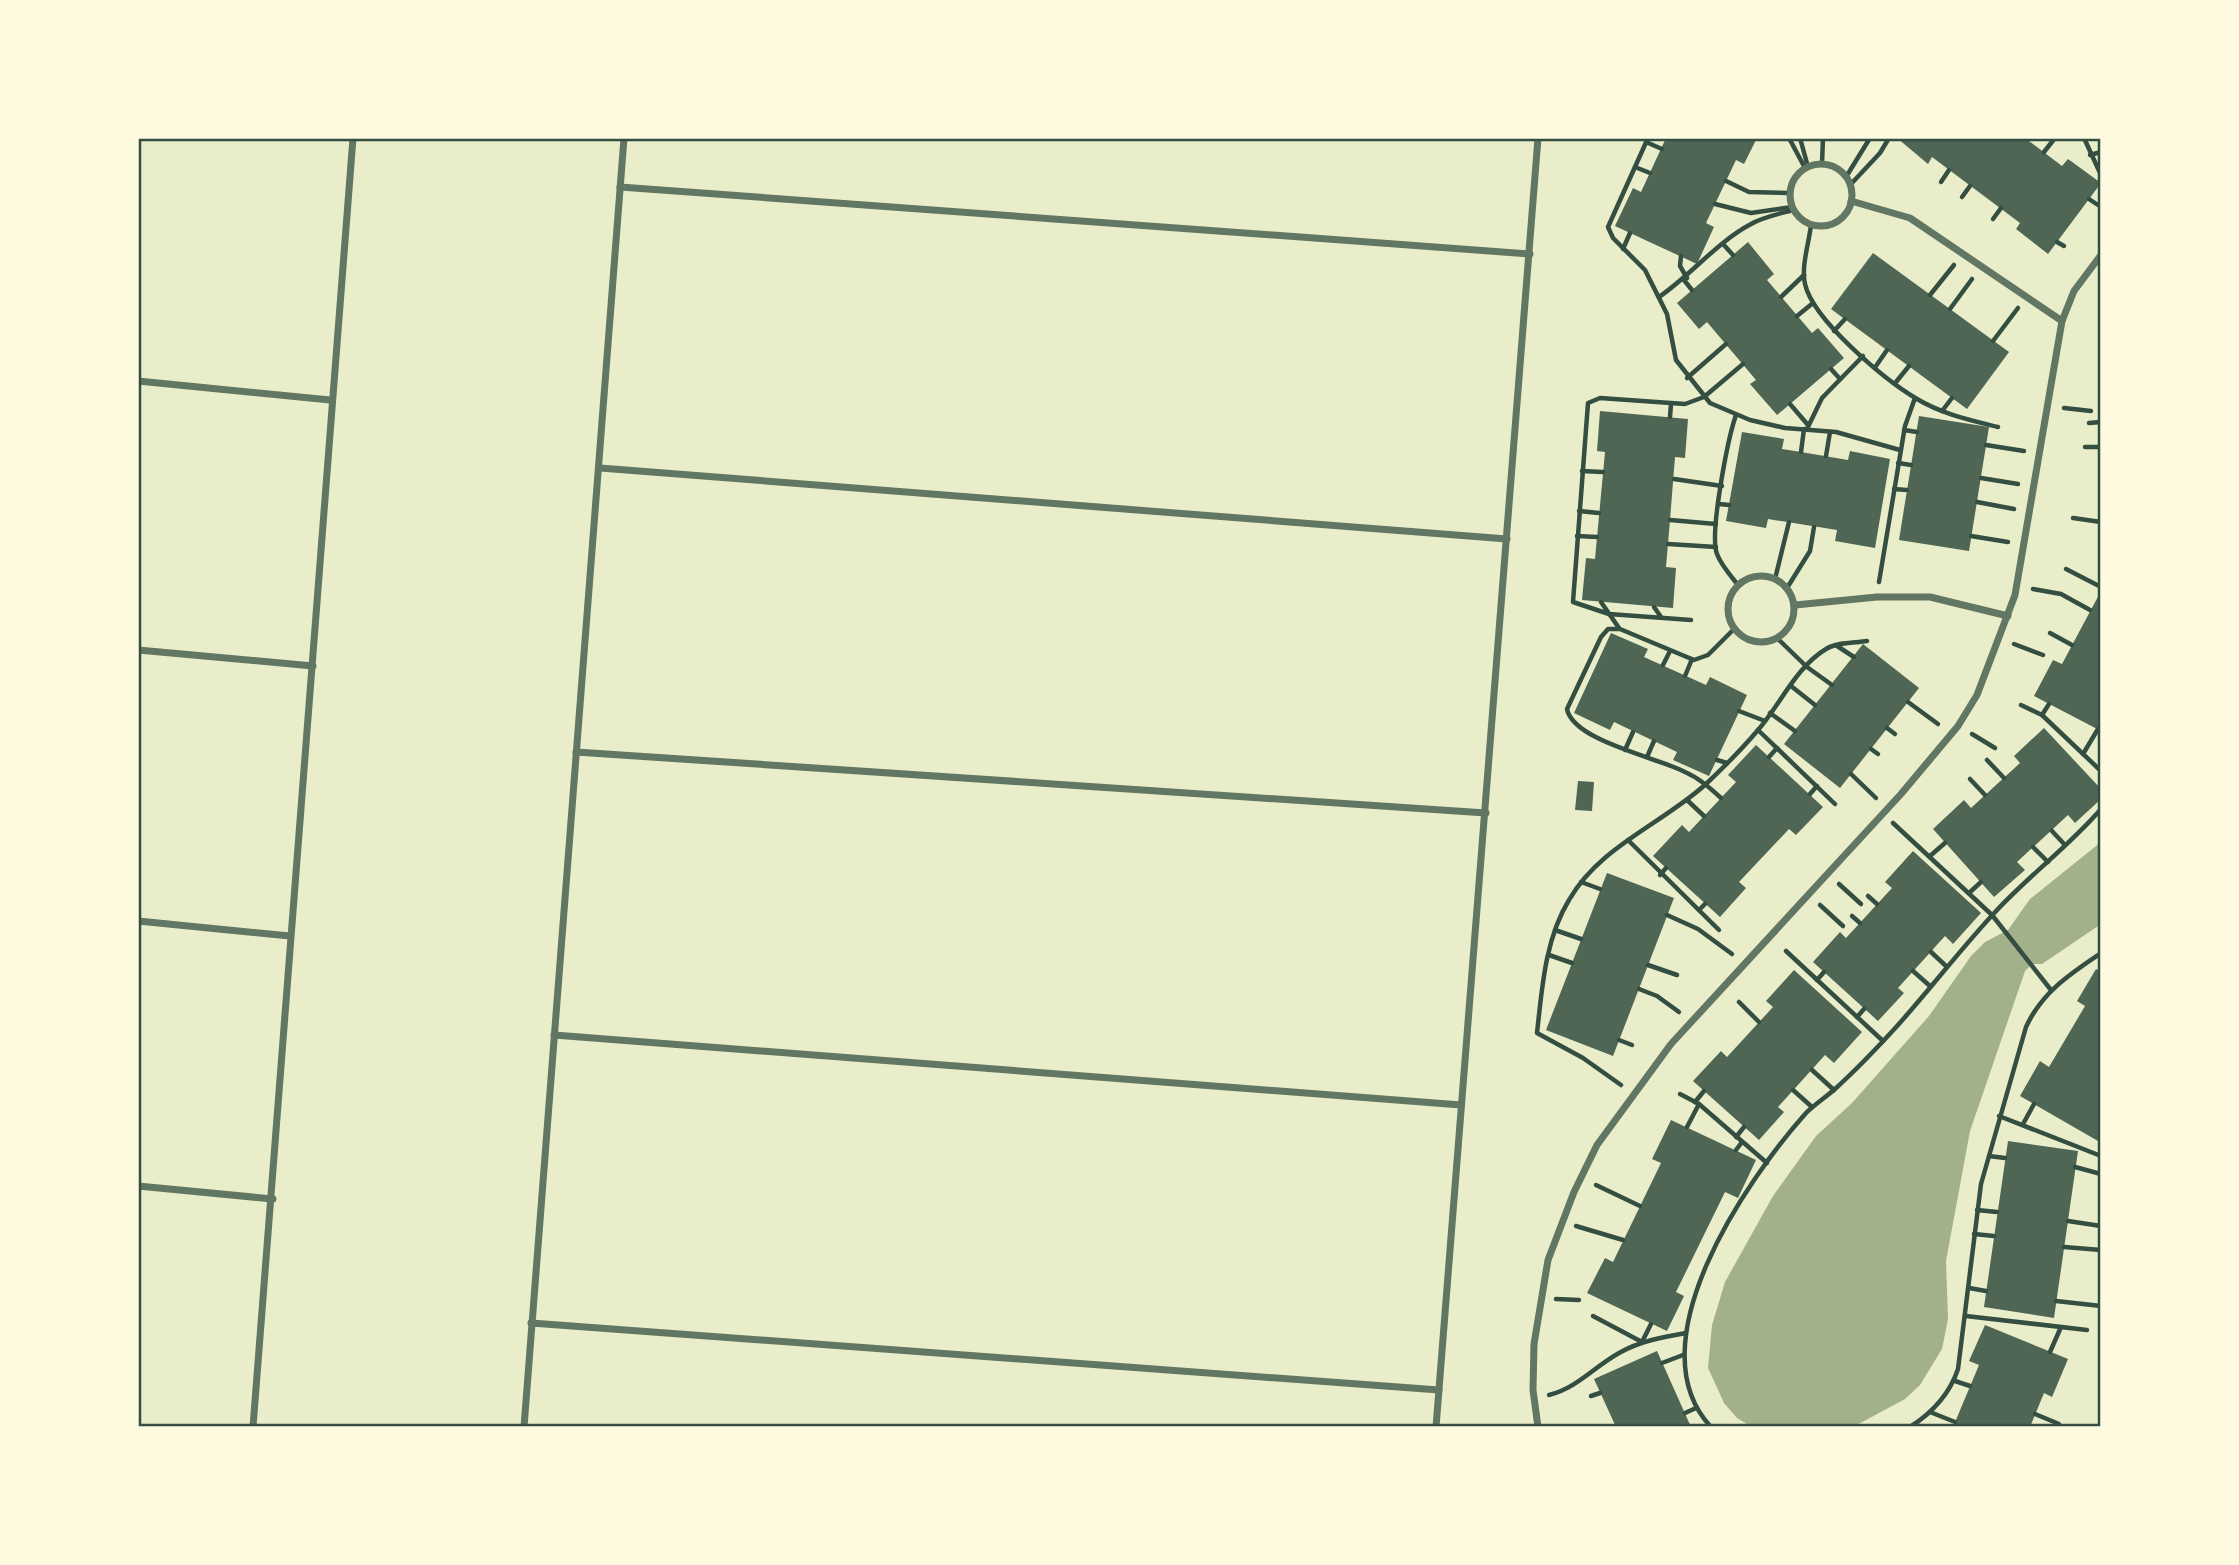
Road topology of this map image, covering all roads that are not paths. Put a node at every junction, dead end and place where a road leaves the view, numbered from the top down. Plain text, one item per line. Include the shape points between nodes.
1 (353, 138) edge
2 (624, 138) edge
3 (1538, 138) edge
4 (620, 187) junction
5 (1851, 201) junction
6 (1530, 254) junction
7 (2101, 254) edge
8 (2062, 321) junction
9 (138, 381) edge
10 (330, 400) junction
11 (600, 468) junction
12 (1507, 539) junction
13 (1795, 605) junction
14 (2008, 616) junction
15 (138, 650) edge
16 (313, 666) junction
17 (576, 752) junction
18 (1486, 813) junction
19 (138, 921) edge
20 (289, 936) junction
21 (554, 1035) junction
22 (1461, 1105) junction
23 (138, 1186) edge
24 (273, 1199) junction
25 (531, 1323) junction
26 (1439, 1390) junction
27 (253, 1427) edge
28 (524, 1427) edge
29 (1436, 1427) edge
30 (1538, 1427) edge

1 - 10 street
2 - 4 street
3 - 6 street
4 - 6 street
4 - 11 street
5 - 5 street via 1848,211 1832,224 1811,225 1792,208 1789,193 1797,174 1822,164 1835,167 1846,177
5 - 8 street via 1910,218
6 - 12 street
7 - 8 street via 2074,291
8 - 14 street
9 - 10 street
10 - 16 street
11 - 12 street
11 - 17 street
12 - 18 street
13 - 13 street via 1790,626 1777,638 1762,643 1734,629 1727,608 1738,585 1753,576 1776,579 1787,588
13 - 14 street via 1930,597
14 - 30 street via 1977,695 1958,726 1691,1021 1597,1145 1562,1222 1540,1298 1534,1344
15 - 16 street
16 - 20 street
17 - 18 street
17 - 21 street
18 - 22 street
19 - 20 street
20 - 24 street
21 - 22 street
21 - 25 street
22 - 26 street
23 - 24 street
24 - 27 street
25 - 26 street
25 - 28 street
26 - 29 street

